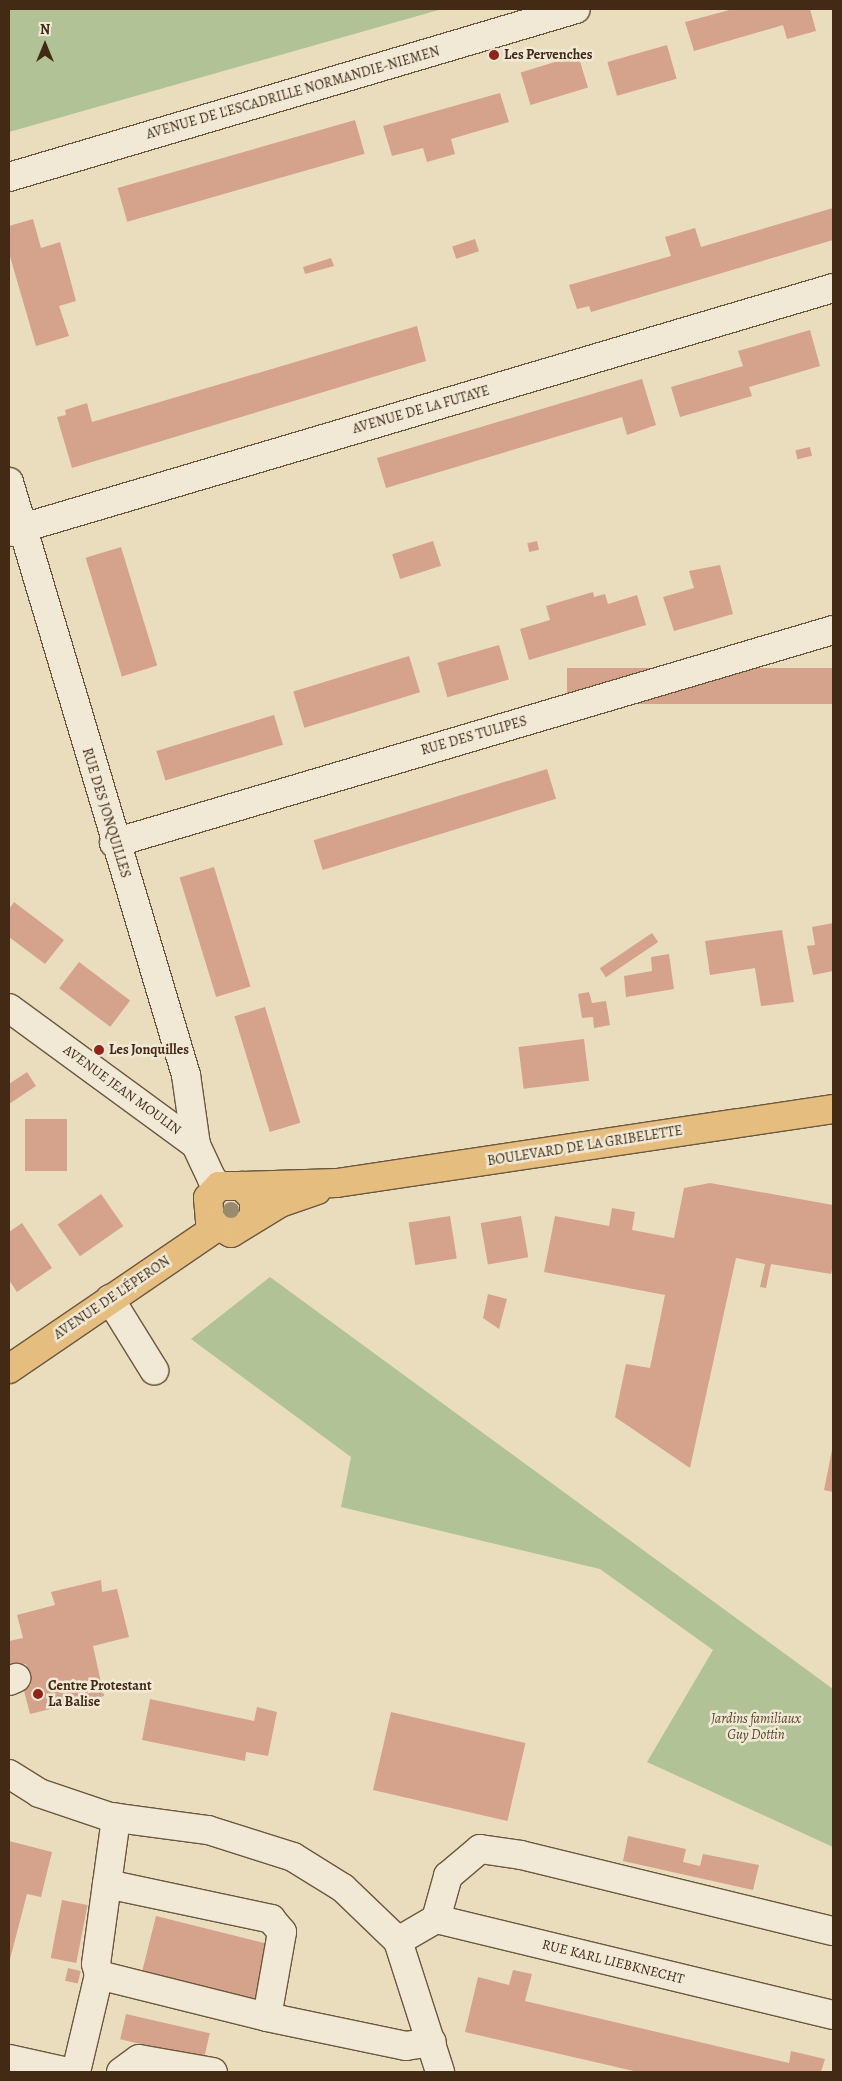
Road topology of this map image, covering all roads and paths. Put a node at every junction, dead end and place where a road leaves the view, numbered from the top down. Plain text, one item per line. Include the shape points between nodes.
1 (576, 9) edge
2 (9, 177) edge
3 (833, 288) edge
4 (9, 482) edge
5 (16, 530) edge
6 (833, 630) edge
7 (114, 843) junction
8 (9, 1008) edge
9 (833, 1109) edge
10 (196, 1145) junction
11 (337, 1183) junction
12 (231, 1186) junction
13 (254, 1217) junction
14 (216, 1228) junction
15 (110, 1300) junction
16 (9, 1369) edge
17 (154, 1370) dead end
18 (9, 1774) edge
19 (116, 1818) junction
20 (107, 1884) junction
21 (436, 1919) junction
22 (833, 1931) edge
23 (398, 1942) junction
24 (99, 1976) junction
25 (833, 2015) edge
26 (267, 2017) junction
27 (432, 2042) junction
28 (9, 2059) edge
29 (68, 2072) edge
30 (76, 2072) edge
31 (121, 2072) edge
32 (213, 2072) edge
33 (440, 2072) edge

1 - 2 street, AVENUE DE L'ESCADRILLE NORMANDIE-NIEMEN
3 - 5 street, AVENUE DE LA FUTAYE
4 - 5 street, RUE DES JONQUILLES
5 - 7 street, RUE DES JONQUILLES
6 - 7 street, RUE DES TULIPES
7 - 10 street, RUE DES JONQUILLES via 186,1074
8 - 10 street, AVENUE JEAN MOULIN
9 - 11 main road, BOULEVARD DE LA GRIBELETTE
10 - 12 street, AVENUE JEAN MOULIN via 212,1179
11 - 12 main road, BOULEVARD DE LA GRIBELETTE
11 - 13 main road, BOULEVARD DE LA GRIBELETTE
12 - 13 main road via 254,1199
12 - 14 main road via 206,1206
13 - 14 main road via 239,1231
14 - 15 main road, AVENUE DE L'ÉPERON
15 - 16 main road, AVENUE DE L'ÉPERON
15 - 17 street
18 - 19 street via 39,1793
19 - 20 street
19 - 23 street via 208,1830 293,1857 343,1888
20 - 24 street
20 - 26 street via 271,1919 282,1932
21 - 22 street via 448,1876 480,1849 521,1855
21 - 23 street
21 - 25 street, RUE KARL LIEBKNECHT
23 - 27 street
24 - 26 street
24 - 30 street
26 - 27 street via 406,2046
27 - 33 street
28 - 29 street
31 - 32 street via 139,2059

